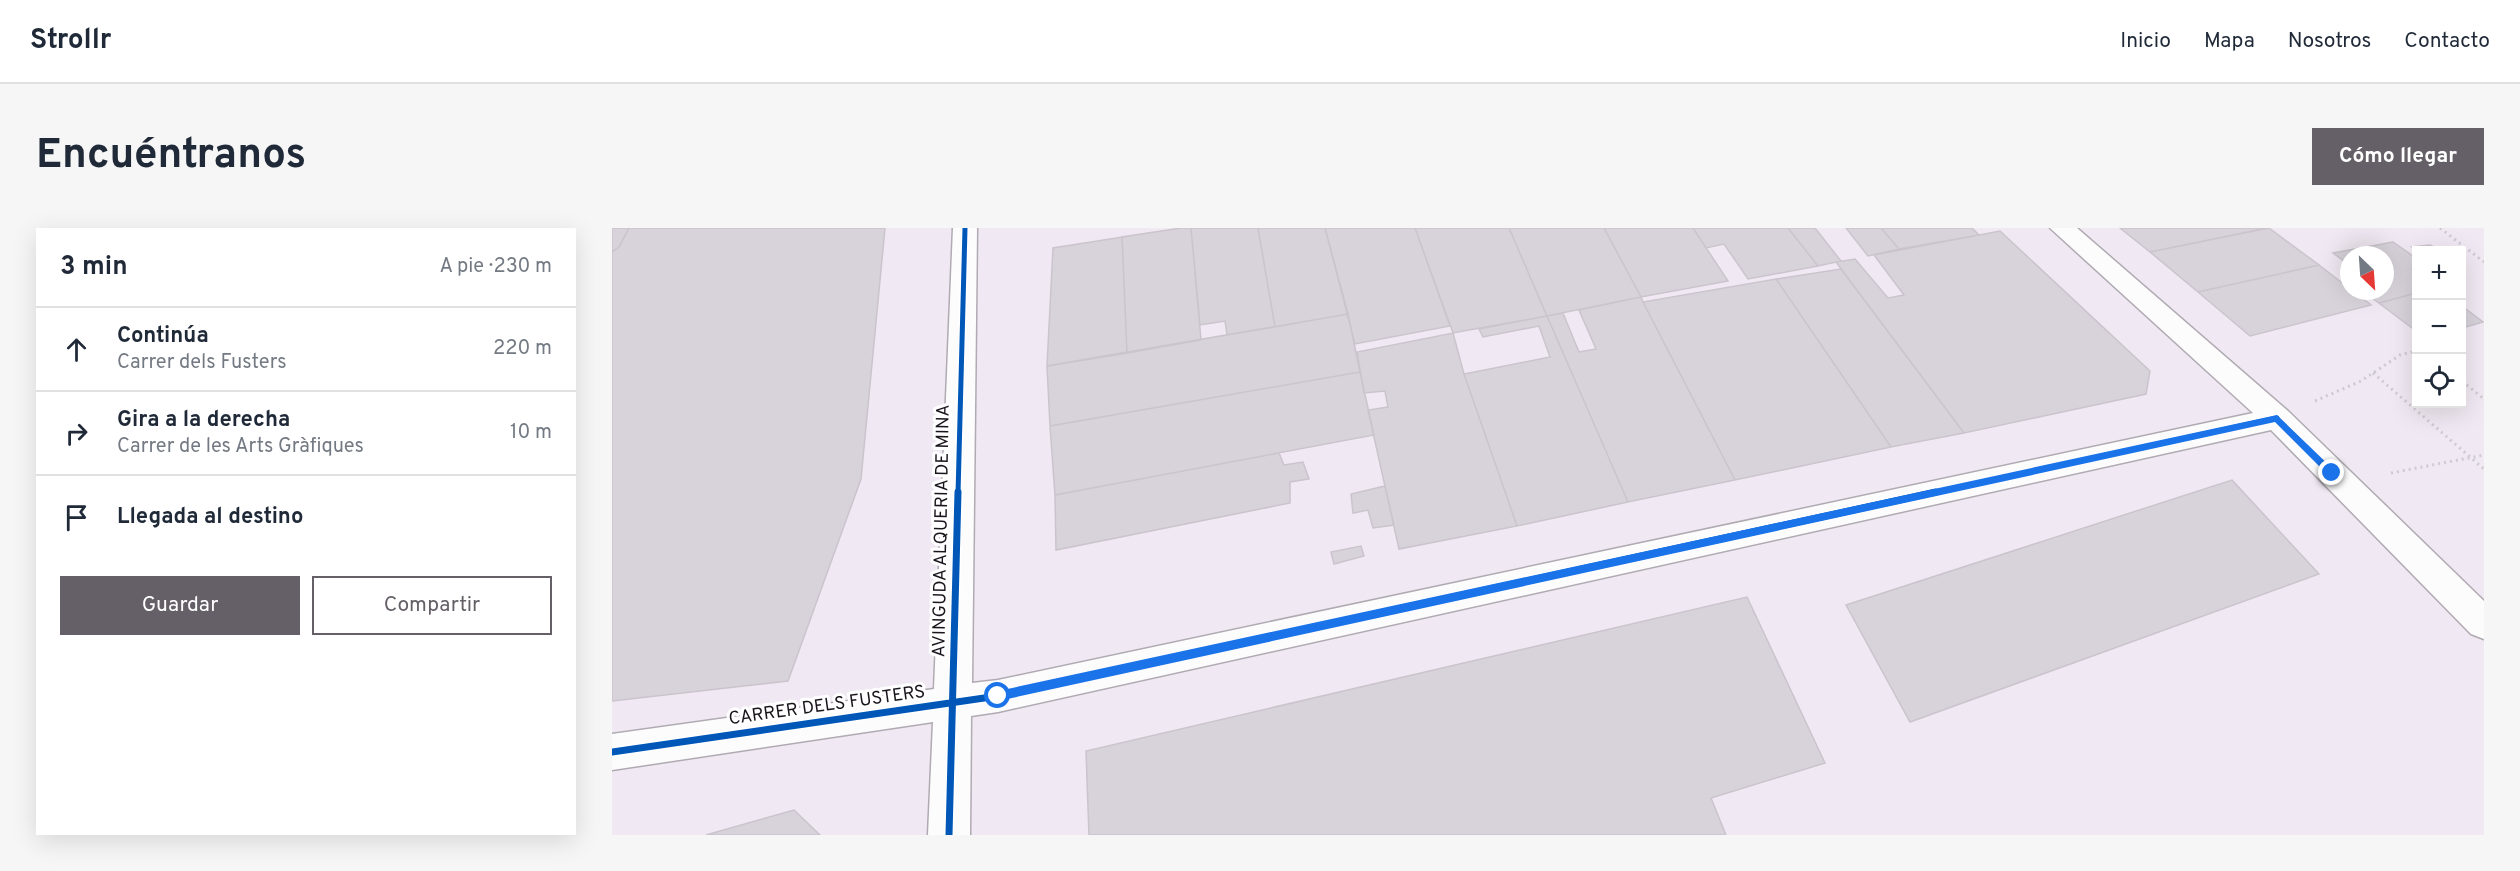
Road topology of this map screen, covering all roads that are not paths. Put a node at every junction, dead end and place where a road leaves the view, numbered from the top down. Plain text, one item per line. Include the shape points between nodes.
1 (965, 228) edge
2 (2062, 228) edge
3 (2277, 418) junction
4 (2484, 624) edge
5 (952, 703) junction
6 (612, 752) edge
7 (949, 835) edge

1 - 5 street, AVINGUDA ALQUERIA DE MINA
2 - 3 street
3 - 4 street
3 - 5 street, CARRER DELS FUSTERS
5 - 6 street, CARRER DELS FUSTERS
5 - 7 street, AVINGUDA ALQUERIA DE MINA

